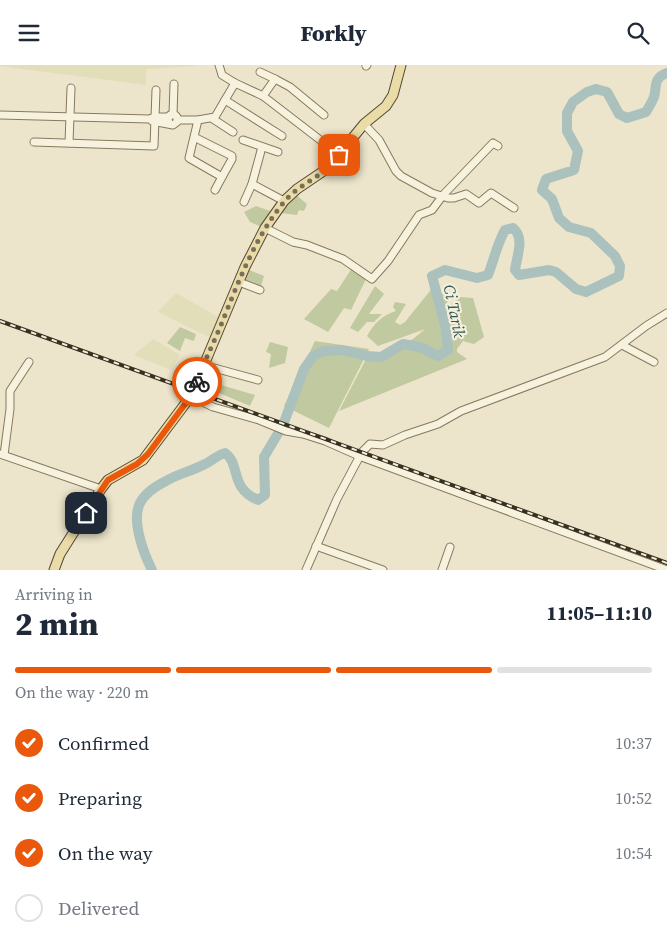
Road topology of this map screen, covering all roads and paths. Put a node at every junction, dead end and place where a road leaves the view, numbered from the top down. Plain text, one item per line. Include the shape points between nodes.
1 (219, 65) edge
2 (401, 65) edge
3 (260, 73) dead end
4 (276, 79) junction
5 (235, 83) junction
6 (174, 84) dead end
7 (71, 88) dead end
8 (156, 90) dead end
9 (263, 96) junction
10 (226, 99) junction
11 (0, 115) edge
12 (324, 115) dead end
13 (70, 116) junction
14 (172, 118) junction
15 (153, 119) junction
16 (213, 119) junction
17 (198, 121) junction
18 (364, 124) junction
19 (232, 132) dead end
20 (282, 136) dead end
21 (194, 137) junction
22 (243, 139) dead end
23 (34, 142) dead end
24 (68, 143) junction
25 (498, 146) dead end
26 (262, 147) junction
27 (278, 152) dead end
28 (339, 155) junction
29 (222, 177) junction
30 (252, 184) junction
31 (215, 190) dead end
32 (442, 196) junction
33 (284, 201) junction
34 (244, 202) dead end
35 (514, 208) dead end
36 (266, 228) junction
37 (239, 282) junction
38 (260, 290) dead end
39 (667, 313) edge
40 (622, 345) junction
41 (29, 362) dead end
42 (654, 362) dead end
43 (203, 365) junction
44 (258, 380) dead end
45 (191, 396) junction
46 (2, 455) edge
47 (359, 456) junction
48 (101, 489) junction
49 (316, 546) junction
50 (450, 547) dead end
51 (54, 570) edge
52 (306, 570) edge
53 (383, 570) edge
54 (442, 570) edge
55 (667, 570) edge

1 - 5 street via 222,75
2 - 18 main road via 393,95 386,106
3 - 4 street
4 - 9 street
4 - 12 street
5 - 9 street
5 - 10 street
6 - 14 street
7 - 13 street
8 - 15 street
9 - 28 street
10 - 16 street
10 - 20 street
11 - 13 street
13 - 15 street
13 - 24 street
14 - 15 street
14 - 17 street
15 - 24 street via 152,147
16 - 17 street
16 - 19 street
17 - 21 street
18 - 28 main road
18 - 32 street via 379,139 398,173
21 - 29 street via 190,160
21 - 29 street via 232,156
22 - 26 street
23 - 24 street
25 - 32 street via 493,143
26 - 27 street
26 - 30 street
28 - 33 main road via 328,168
29 - 31 street
30 - 33 street
30 - 34 street
32 - 35 street via 451,199 466,194 479,203 491,193
32 - 36 street via 432,210 419,215 372,279 344,259 294,242
33 - 36 main road
36 - 37 main road
37 - 38 street
37 - 43 main road
39 - 40 street
40 - 42 street
40 - 47 street via 605,357 461,411 438,424 384,445 370,444
41 - 46 street via 10,391
43 - 44 street
43 - 45 main road
45 - 47 street via 213,407 325,441
45 - 48 main road via 143,460 108,480
46 - 48 street
47 - 49 street
47 - 55 street
48 - 51 main road via 60,554
49 - 52 street
49 - 53 street
50 - 54 street

